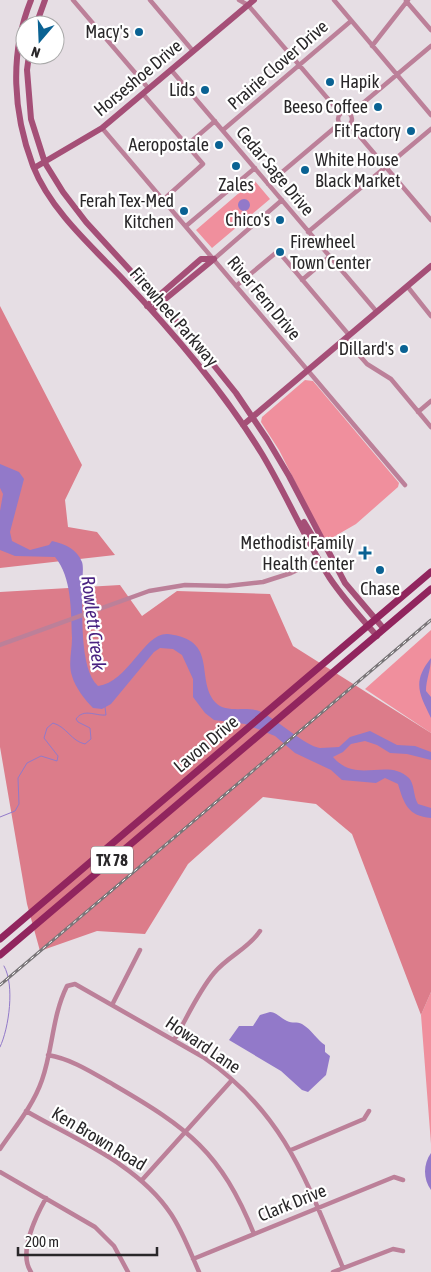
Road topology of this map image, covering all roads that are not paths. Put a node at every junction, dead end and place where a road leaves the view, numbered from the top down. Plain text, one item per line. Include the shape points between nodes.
1 (31, 0) edge
2 (45, 0) edge
3 (82, 0) edge
4 (150, 0) edge
5 (239, 0) edge
6 (254, 0) edge
7 (334, 0) edge
8 (407, 1) edge
9 (74, 2) edge
10 (247, 2) edge
11 (40, 15) edge
12 (351, 21) junction
13 (431, 30) edge
14 (372, 46) junction
15 (431, 46) edge
16 (193, 51) junction
17 (28, 65) edge
18 (299, 65) junction
19 (172, 71) junction
20 (397, 74) junction
21 (149, 89) junction
22 (143, 94) junction
23 (340, 113) junction
24 (350, 114) junction
25 (431, 115) edge
26 (215, 120) junction
27 (339, 124) junction
28 (350, 125) junction
29 (102, 128) junction
30 (431, 129) edge
31 (223, 130) junction
32 (186, 145) junction
33 (45, 163) junction
34 (385, 166) junction
35 (34, 168) junction
36 (255, 168) junction
37 (268, 184) junction
38 (163, 200) junction
39 (282, 200) junction
40 (431, 220) edge
41 (186, 226) junction
42 (308, 232) junction
43 (329, 257) junction
44 (214, 259) junction
45 (431, 266) edge
46 (302, 280) junction
47 (236, 286) junction
48 (407, 286) junction
49 (158, 300) junction
50 (150, 308) junction
51 (377, 312) junction
52 (431, 316) edge
53 (347, 337) junction
54 (308, 372) junction
55 (431, 401) edge
56 (418, 412) junction
57 (253, 417) junction
58 (243, 425) junction
59 (431, 426) edge
60 (280, 485) junction
61 (405, 485) dead end
62 (325, 545) junction
63 (319, 560) junction
64 (431, 572) edge
65 (431, 589) edge
66 (375, 619) junction
67 (368, 626) junction
68 (384, 629) junction
69 (377, 636) junction
70 (0, 645) edge
71 (260, 931) dead end
72 (0, 939) edge
73 (140, 950) dead end
74 (0, 955) edge
75 (112, 1004) junction
76 (174, 1040) junction
77 (48, 1055) junction
78 (232, 1080) junction
79 (26, 1111) junction
80 (369, 1111) dead end
81 (186, 1131) junction
82 (0, 1149) edge
83 (291, 1150) junction
84 (0, 1172) edge
85 (142, 1180) junction
86 (403, 1180) dead end
87 (46, 1198) junction
88 (318, 1207) junction
89 (254, 1234) junction
90 (403, 1251) dead end
91 (193, 1259) junction
92 (343, 1268) junction
93 (31, 1272) edge
94 (128, 1272) edge
95 (199, 1272) edge
96 (333, 1272) edge

1 - 35 main road, Firewheel Parkway via 18,42 16,72 20,120
2 - 11 main road
3 - 9 street
4 - 16 street
5 - 10 street
6 - 10 main road, Horseshoe Drive
7 - 12 street
8 - 13 street
8 - 14 street
9 - 21 street
10 - 16 main road, Horseshoe Drive
10 - 18 street
12 - 14 street
12 - 18 street, Prairie Clover Drive
14 - 20 street
15 - 20 street
16 - 19 main road, Horseshoe Drive
17 - 33 main road, Firewheel Parkway via 30,110
18 - 23 street
18 - 31 street, Prairie Clover Drive
19 - 21 main road, Horseshoe Drive
19 - 26 street, Cedar Sage Drive
20 - 24 street
20 - 25 street
21 - 22 main road, Horseshoe Drive
22 - 29 main road, Horseshoe Drive
22 - 32 street
23 - 24 street
23 - 27 street
24 - 28 street
26 - 31 street, Cedar Sage Drive
26 - 32 street
27 - 28 street
27 - 37 street
28 - 34 street
29 - 33 main road, Horseshoe Drive
29 - 38 street, River Fern Drive
30 - 34 street
31 - 36 street, Cedar Sage Drive
32 - 38 street via 203,164
33 - 35 main road, Horseshoe Drive
33 - 49 main road, Firewheel Parkway via 86,222
34 - 40 street
34 - 42 street
35 - 50 main road, Firewheel Parkway via 65,216
36 - 37 street, Cedar Sage Drive
36 - 41 street
37 - 39 street, Cedar Sage Drive
38 - 41 street, River Fern Drive
39 - 42 street, Cedar Sage Drive
39 - 44 street
41 - 44 street, River Fern Drive
42 - 43 street, Cedar Sage Drive
43 - 46 street
43 - 51 street, Cedar Sage Drive
44 - 47 street, River Fern Drive
44 - 49 main road via 201,259
45 - 48 main road
46 - 47 street via 278,251
46 - 53 street
47 - 54 street, River Fern Drive
48 - 51 main road
48 - 52 street
49 - 50 main road
49 - 57 main road, Firewheel Parkway via 210,359
50 - 58 main road, Firewheel Parkway
51 - 53 main road
53 - 54 main road
53 - 56 street via 367,364 391,380
54 - 57 main road
54 - 61 street, River Fern Drive
55 - 56 street
56 - 59 street
57 - 58 main road
57 - 62 main road, Firewheel Parkway via 293,483
58 - 60 main road, Firewheel Parkway
60 - 62 main road via 318,545
60 - 63 main road, Firewheel Parkway
62 - 66 main road, Firewheel Parkway via 345,583
63 - 67 main road, Firewheel Parkway via 340,594
63 - 70 street via 291,574 263,582 175,586 149,591
64 - 66 main road, Lavon Drive / TX 78
65 - 68 main road, Lavon Drive / TX 78
66 - 67 main road, Lavon Drive / TX 78
66 - 68 main road, Firewheel Parkway
67 - 69 main road, Firewheel Parkway
67 - 72 main road, Lavon Drive / TX 78
68 - 69 main road, Lavon Drive / TX 78
69 - 74 main road, Lavon Drive / TX 78
71 - 76 street via 252,943 213,974
73 - 75 street
75 - 76 street, Howard Lane
75 - 77 street, Howard Lane via 71,984 56,1014
76 - 78 street, Howard Lane
77 - 79 street via 42,1082
77 - 81 street via 75,1063 155,1108
78 - 81 street
78 - 83 street, Howard Lane via 270,1118
79 - 82 street
79 - 85 street, Ken Brown Road via 117,1162
80 - 83 street via 364,1119
81 - 85 street
81 - 89 street via 230,1181
83 - 88 street, Howard Lane
84 - 87 street
85 - 91 street, Ken Brown Road via 170,1212
86 - 88 street, Clark Drive via 394,1177
87 - 93 street via 29,1241 26,1260
87 - 94 street via 103,1234
88 - 89 street, Clark Drive
88 - 92 street, Howard Lane
89 - 91 street, Clark Drive
90 - 92 street via 394,1249
91 - 95 street, Ken Brown Road
92 - 96 street

